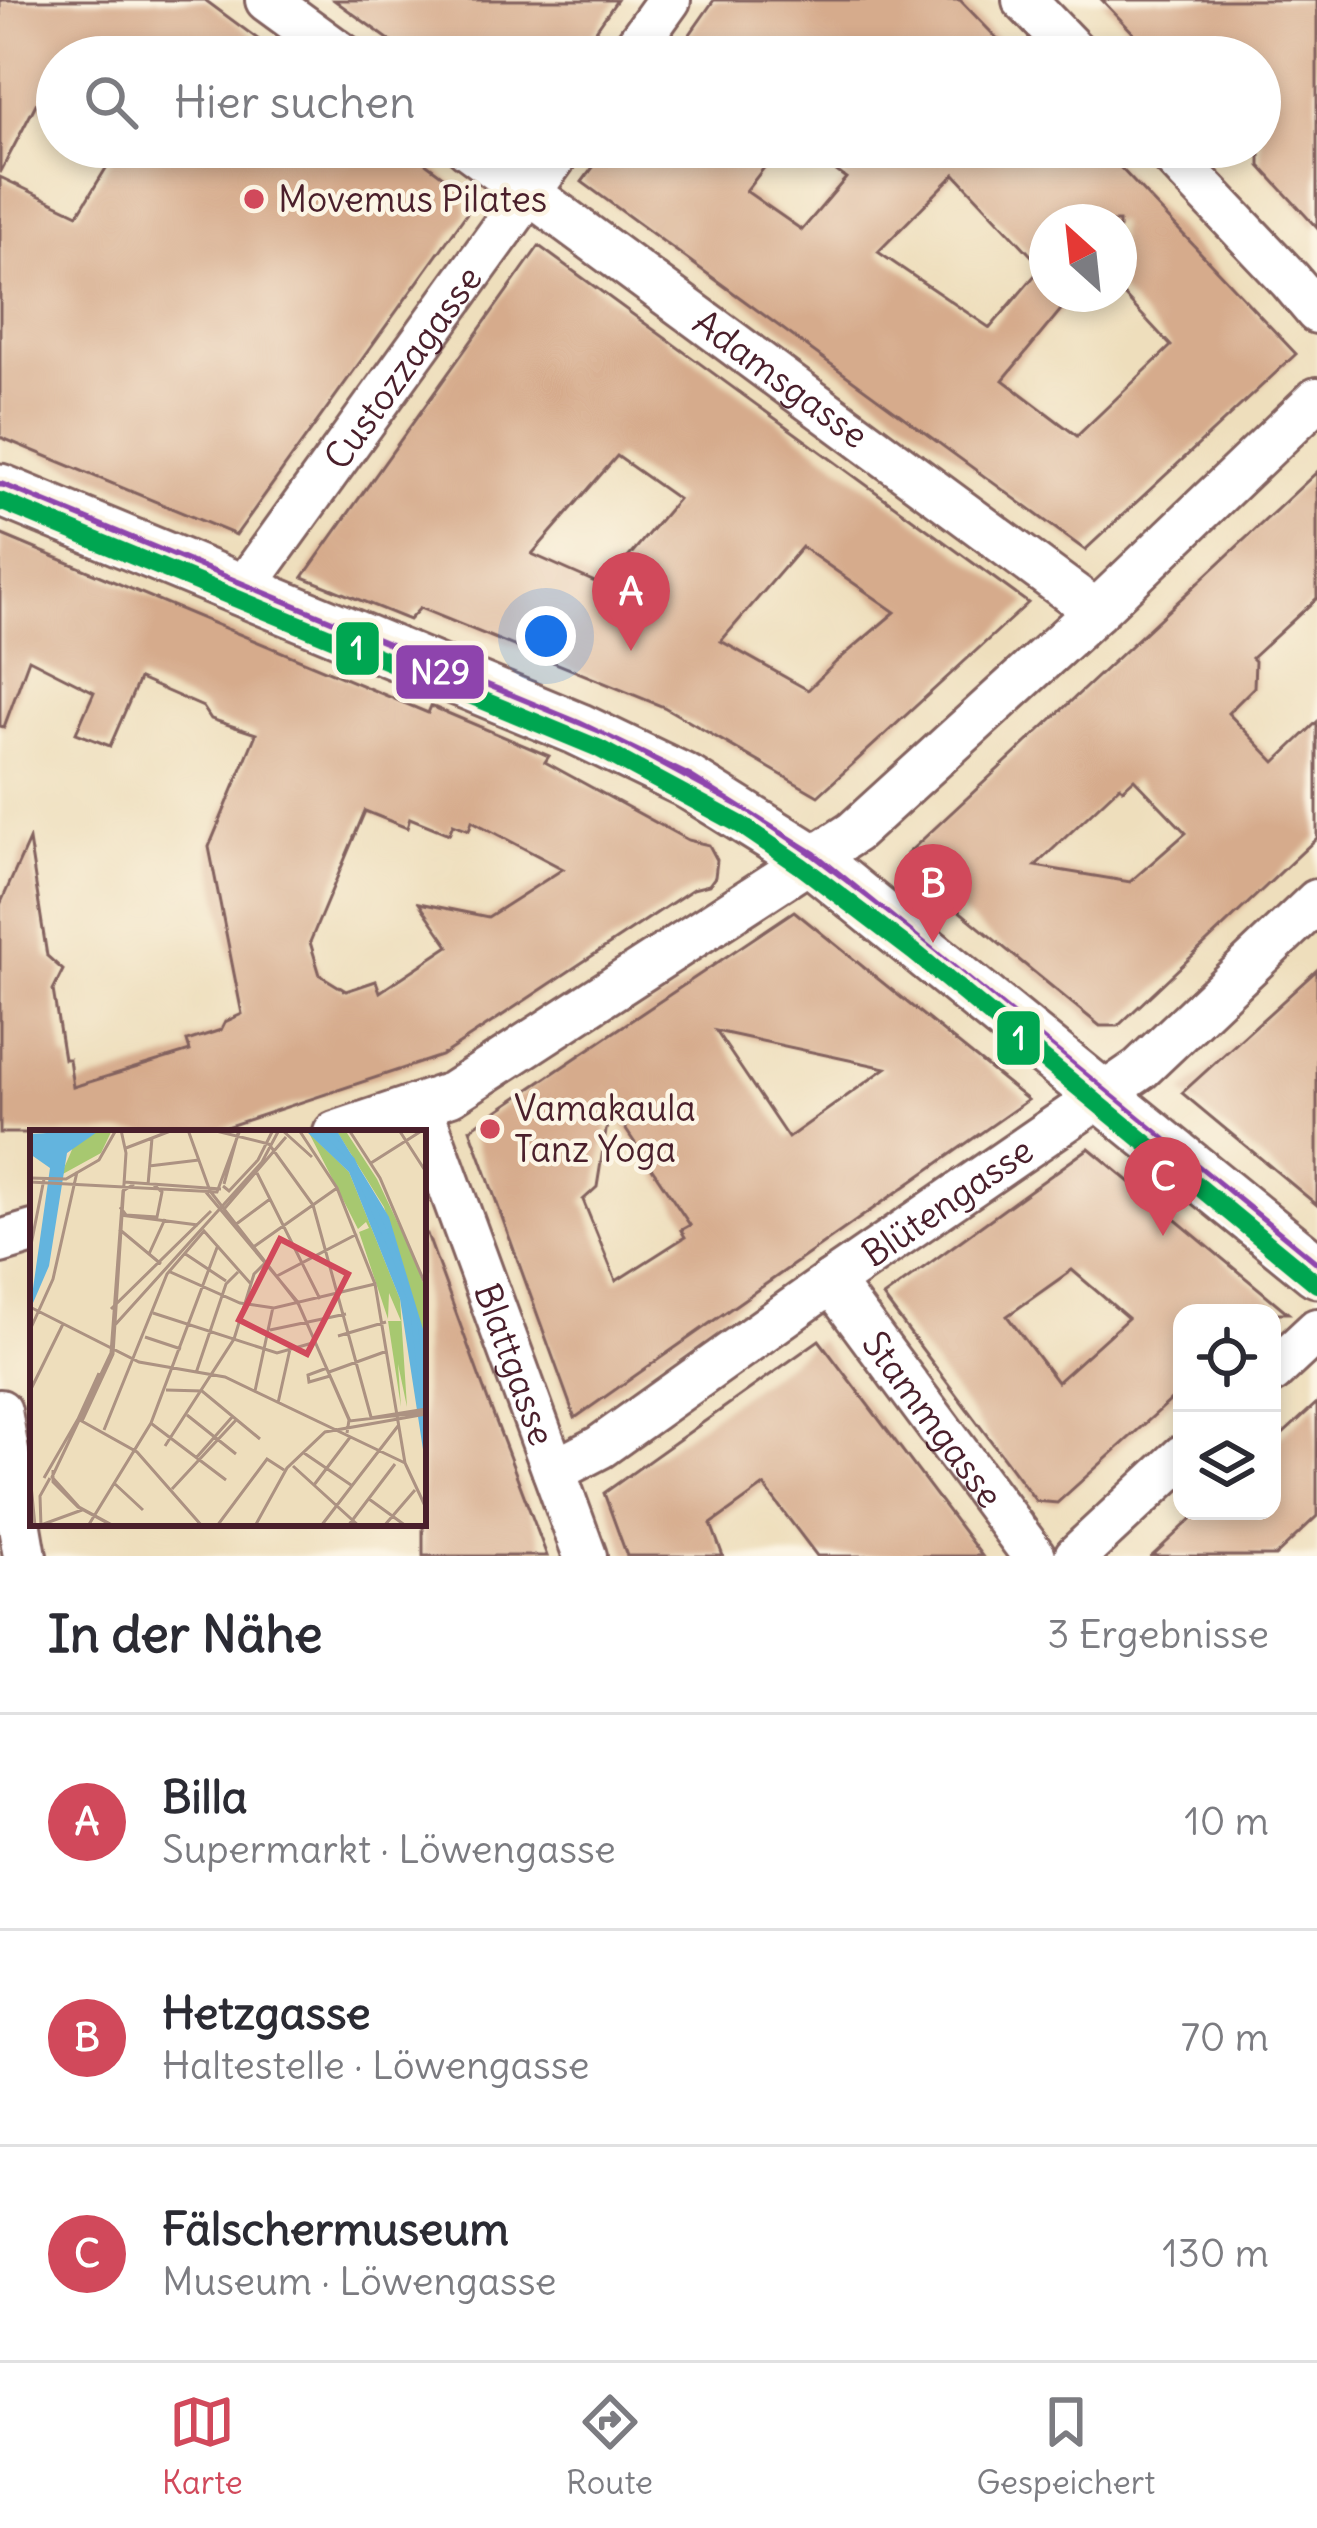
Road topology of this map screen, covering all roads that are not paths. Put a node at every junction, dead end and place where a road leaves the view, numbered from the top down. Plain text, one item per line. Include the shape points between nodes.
1 (268, 0) edge
2 (669, 0) edge
3 (1024, 0) edge
4 (317, 36) edge
5 (643, 36) edge
6 (1059, 36) edge
7 (495, 168) edge
8 (547, 168) edge
9 (1184, 168) edge
10 (529, 193) junction
11 (1317, 312) edge
12 (1317, 399) edge
13 (0, 490) edge
14 (243, 589) junction
15 (1096, 611) junction
16 (811, 859) junction
17 (1317, 901) edge
18 (1102, 1094) junction
19 (420, 1105) junction
20 (343, 1130) edge
21 (30, 1233) edge
22 (0, 1242) edge
23 (1317, 1271) edge
24 (831, 1282) junction
25 (1317, 1330) edge
26 (1281, 1364) edge
27 (0, 1411) edge
28 (1173, 1464) edge
29 (554, 1472) junction
30 (25, 1556) edge
31 (585, 1556) edge
32 (1034, 1556) edge
33 (1076, 1556) edge

1 - 4 street
2 - 5 street
3 - 6 street
7 - 10 street, Adamsgasse
8 - 10 street, Custozzagasse
9 - 11 street
10 - 14 street, Custozzagasse
10 - 15 street, Adamsgasse
12 - 15 street
13 - 14 street
14 - 16 street via 659,767
15 - 16 street via 854,832
16 - 18 street
16 - 19 street via 451,1094
17 - 18 street, Blütengasse via 1140,1069
18 - 23 street
18 - 24 street, Blütengasse
19 - 20 street
19 - 29 street, Blattgasse
21 - 22 street
24 - 29 street, Blütengasse
24 - 32 street, Stammgasse
25 - 26 street
27 - 30 street
28 - 33 street
29 - 31 street, Blattgasse

